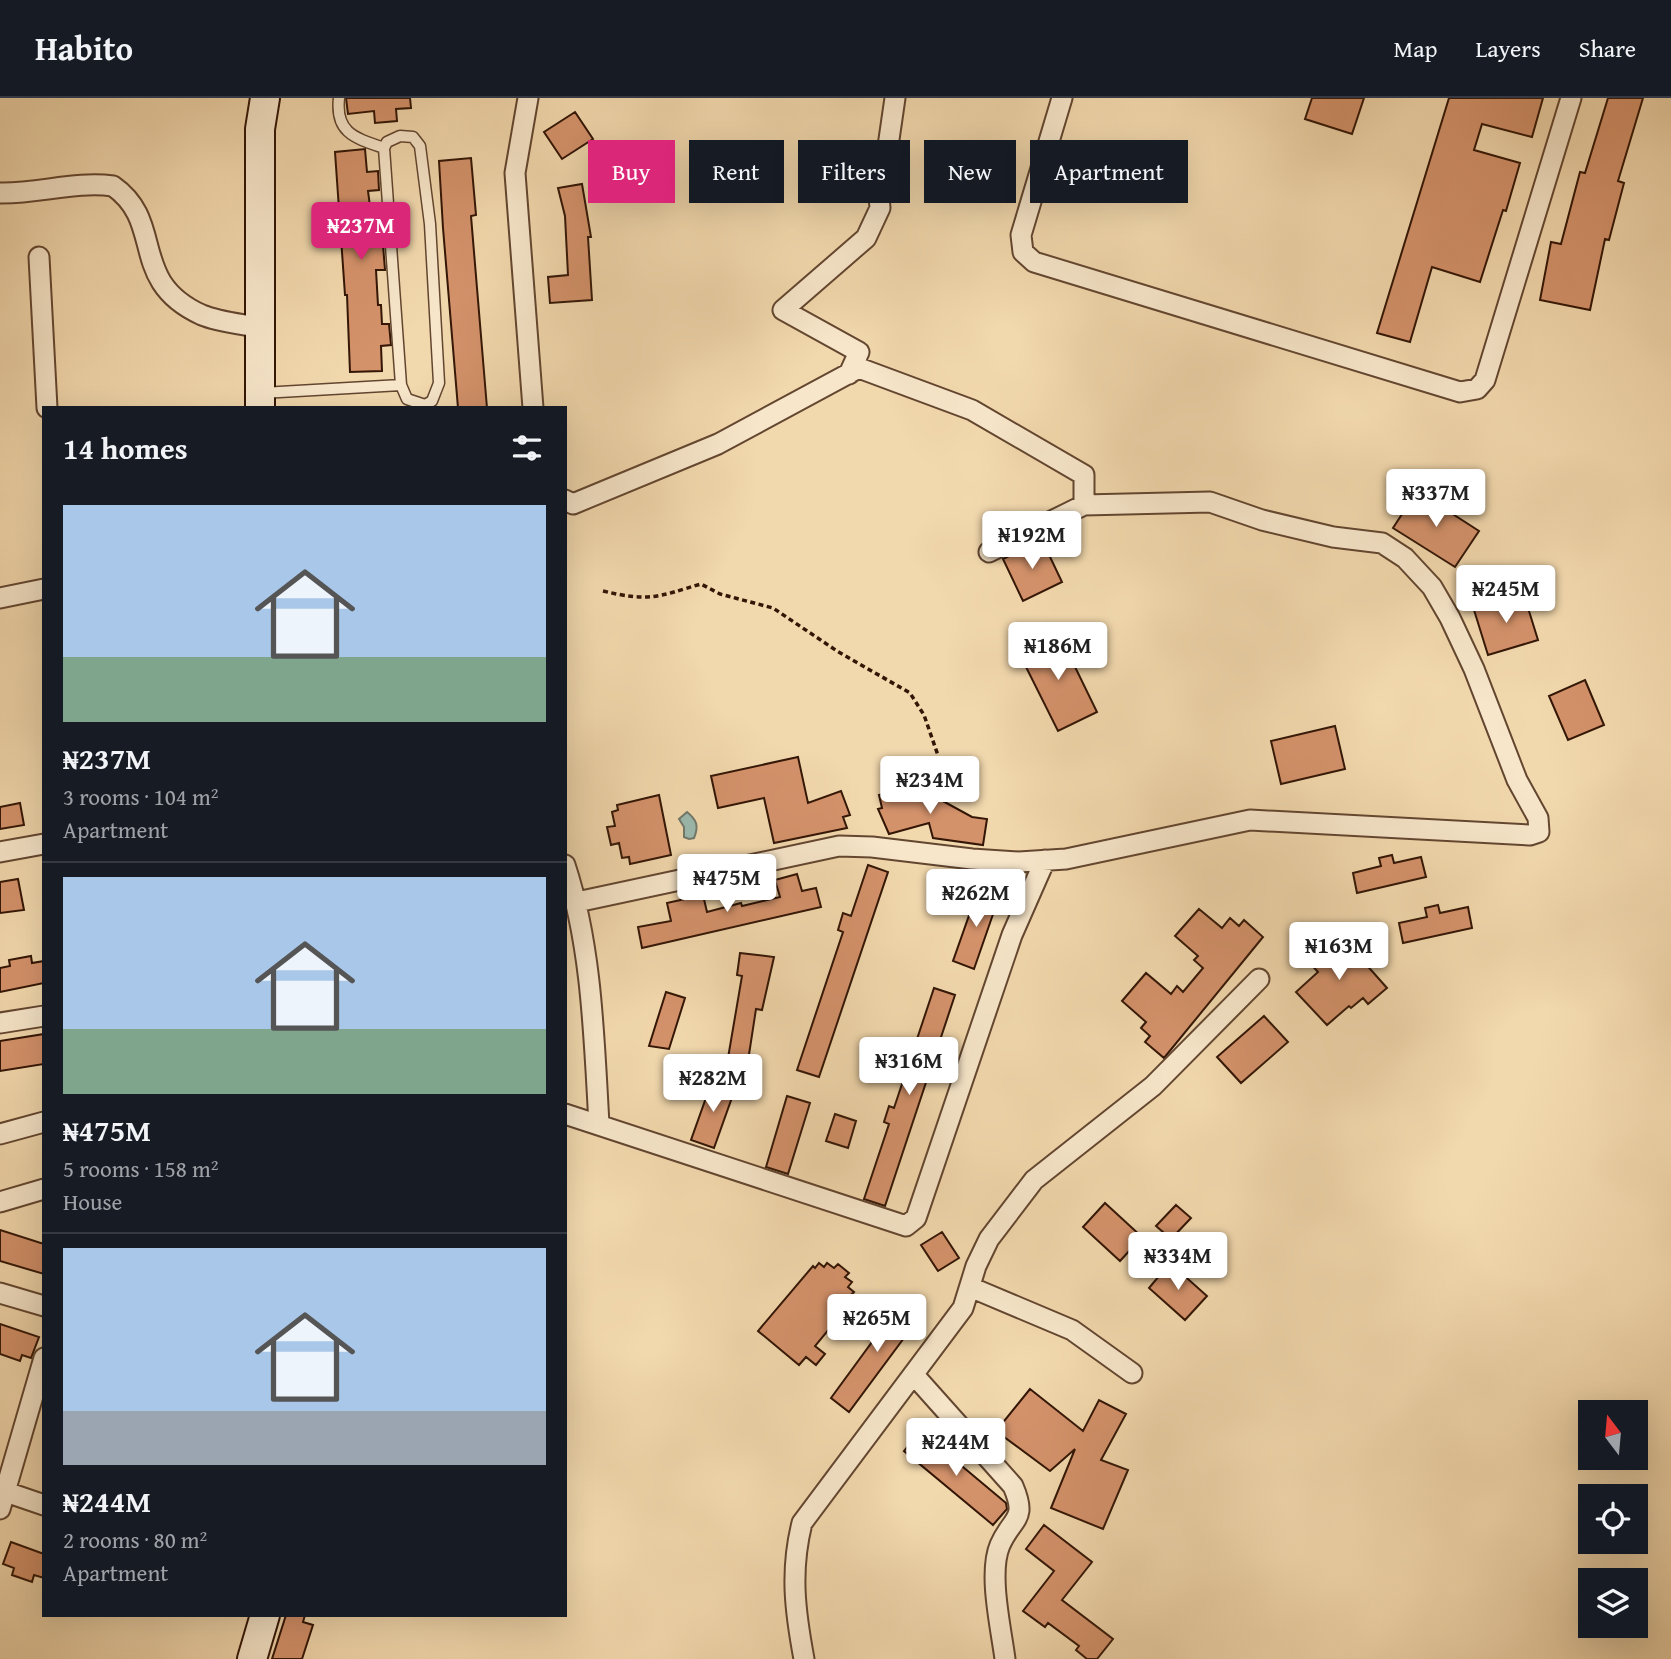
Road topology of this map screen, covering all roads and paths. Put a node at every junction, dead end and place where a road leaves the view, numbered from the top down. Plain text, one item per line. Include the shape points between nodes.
1 (265, 98) edge
2 (339, 98) edge
3 (528, 98) edge
4 (895, 98) edge
5 (1062, 98) edge
6 (1571, 98) edge
7 (384, 148) junction
8 (0, 193) edge
9 (39, 257) dead end
10 (261, 328) junction
11 (849, 373) junction
12 (401, 385) junction
13 (260, 400) edge
14 (47, 406) edge
15 (533, 406) edge
16 (567, 501) edge
17 (1084, 505) junction
18 (989, 552) dead end
19 (42, 589) edge
20 (603, 591) dead end
21 (0, 598) edge
22 (941, 764) dead end
23 (42, 845) edge
24 (0, 852) edge
25 (1045, 860) junction
26 (567, 871) edge
27 (577, 902) junction
28 (1259, 979) dead end
29 (42, 1016) edge
30 (0, 1023) edge
31 (567, 1115) edge
32 (42, 1123) edge
33 (599, 1124) junction
34 (0, 1134) edge
35 (42, 1190) edge
36 (0, 1202) edge
37 (970, 1287) junction
38 (0, 1293) edge
39 (42, 1305) edge
40 (42, 1365) edge
41 (1132, 1373) dead end
42 (914, 1376) junction
43 (3, 1500) edge
44 (42, 1505) edge
45 (264, 1617) edge
46 (252, 1659) edge
47 (804, 1659) edge
48 (1004, 1659) edge

1 - 10 main road via 260,129
2 - 7 lane via 341,125 365,142
3 - 15 street via 515,173
4 - 11 street via 878,185 880,208 866,238 783,310 859,352
5 - 6 street via 1021,235 1023,252 1034,262 1460,392 1477,388 1485,380
7 - 12 lane
7 - 12 lane via 400,136 413,137 420,146 430,224 437,392 432,401 418,404 407,399
8 - 10 street via 23,194 79,184 113,186 134,206 158,281 204,316
9 - 14 street
10 - 13 main road
11 - 16 street via 718,444 573,504
11 - 17 street via 859,368 972,410 1084,475
12 - 13 lane
17 - 18 street
17 - 25 street via 1210,502 1333,537 1382,543 1405,558 1432,587 1450,618 1517,780 1538,818 1539,832 1250,820
19 - 21 street
20 - 22 path via 636,599 701,584 773,608 910,693 924,715
23 - 24 street
25 - 27 street via 972,859 839,846
25 - 33 street via 1012,935 916,1218 906,1226
26 - 27 street
27 - 33 street via 593,1020
28 - 37 street via 1153,1086 1034,1180 989,1239
29 - 30 street
31 - 33 street
32 - 34 street
35 - 36 street
37 - 41 street via 1072,1330
37 - 42 street via 963,1308
38 - 39 street
40 - 43 street
42 - 47 street via 802,1523 793,1558
42 - 48 street via 1013,1486 1021,1504 1015,1525 1000,1545 996,1566
43 - 44 street
45 - 46 main road

